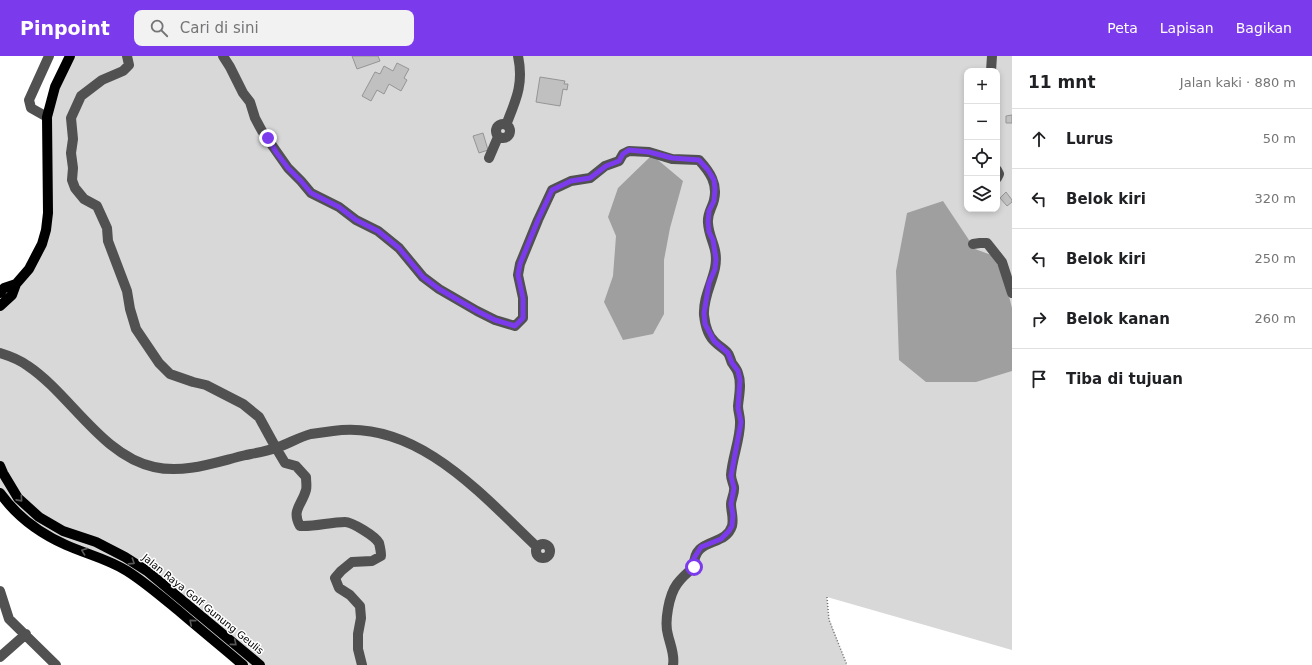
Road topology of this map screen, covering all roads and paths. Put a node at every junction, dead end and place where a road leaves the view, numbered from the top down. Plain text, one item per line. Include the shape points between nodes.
1 (49, 56) edge
2 (70, 56) edge
3 (127, 56) edge
4 (223, 56) edge
5 (518, 56) edge
6 (992, 56) edge
7 (992, 68) edge
8 (47, 117) junction
9 (489, 158) dead end
10 (973, 244) dead end
11 (16, 284) junction
12 (0, 293) edge
13 (1012, 293) edge
14 (0, 306) edge
15 (0, 353) edge
16 (276, 448) junction
17 (0, 466) edge
18 (0, 493) edge
19 (537, 547) dead end
20 (0, 592) edge
21 (827, 597) dead end
22 (26, 634) junction
23 (0, 657) edge
24 (56, 665) edge
25 (243, 665) edge
26 (260, 665) edge
27 (362, 665) edge
28 (673, 665) edge
29 (847, 665) edge

1 - 8 street via 29,100 31,108
2 - 8 main road via 55,87
3 - 16 street via 129,64 123,71 102,80 81,96 71,118 72,180 84,199 96,206 107,228 108,241 127,291 136,329 159,363 170,374 206,385 243,404 259,417
4 - 28 street via 250,102 262,131 311,193 378,231 399,248 423,277 439,289 495,320 515,326 523,318 523,298 518,275 520,264 552,190 571,181 590,178 606,166 619,161 629,150 699,160 708,170 714,180 715,189 708,222 716,259 709,283 704,313 705,324 711,337 728,353 738,371 738,408 741,422 731,476 734,488 731,504 732,526 721,539 701,547 694,558 694,567 676,585 668,608 667,633
5 - 9 street via 521,77 517,98 506,125 509,133 507,137 498,137
6 - 7 street
8 - 11 main road via 46,230 29,269
10 - 13 street via 987,243 995,253 1002,262
11 - 12 main road via 4,288
11 - 14 main road via 12,295
15 - 16 street via 39,374 89,426 121,452 153,467 185,469
16 - 19 street via 311,434 356,429 379,432 406,441 430,454 466,480
16 - 27 street via 285,463 296,466 306,477 306,489 296,518 300,526 347,522 372,536 379,543 381,556 372,561 352,562 335,578 339,588 360,606 358,649
17 -> 26 main road, Jalan Raya Golf Gunung Geulis via 18,498 39,517 63,531 96,542 146,571
25 -> 18 main road, Jalan Raya Golf Gunung Geulis via 149,586 126,570 41,532 9,506
20 - 22 street via 9,619
21 - 29 path via 829,620
22 - 23 street
22 - 24 street

